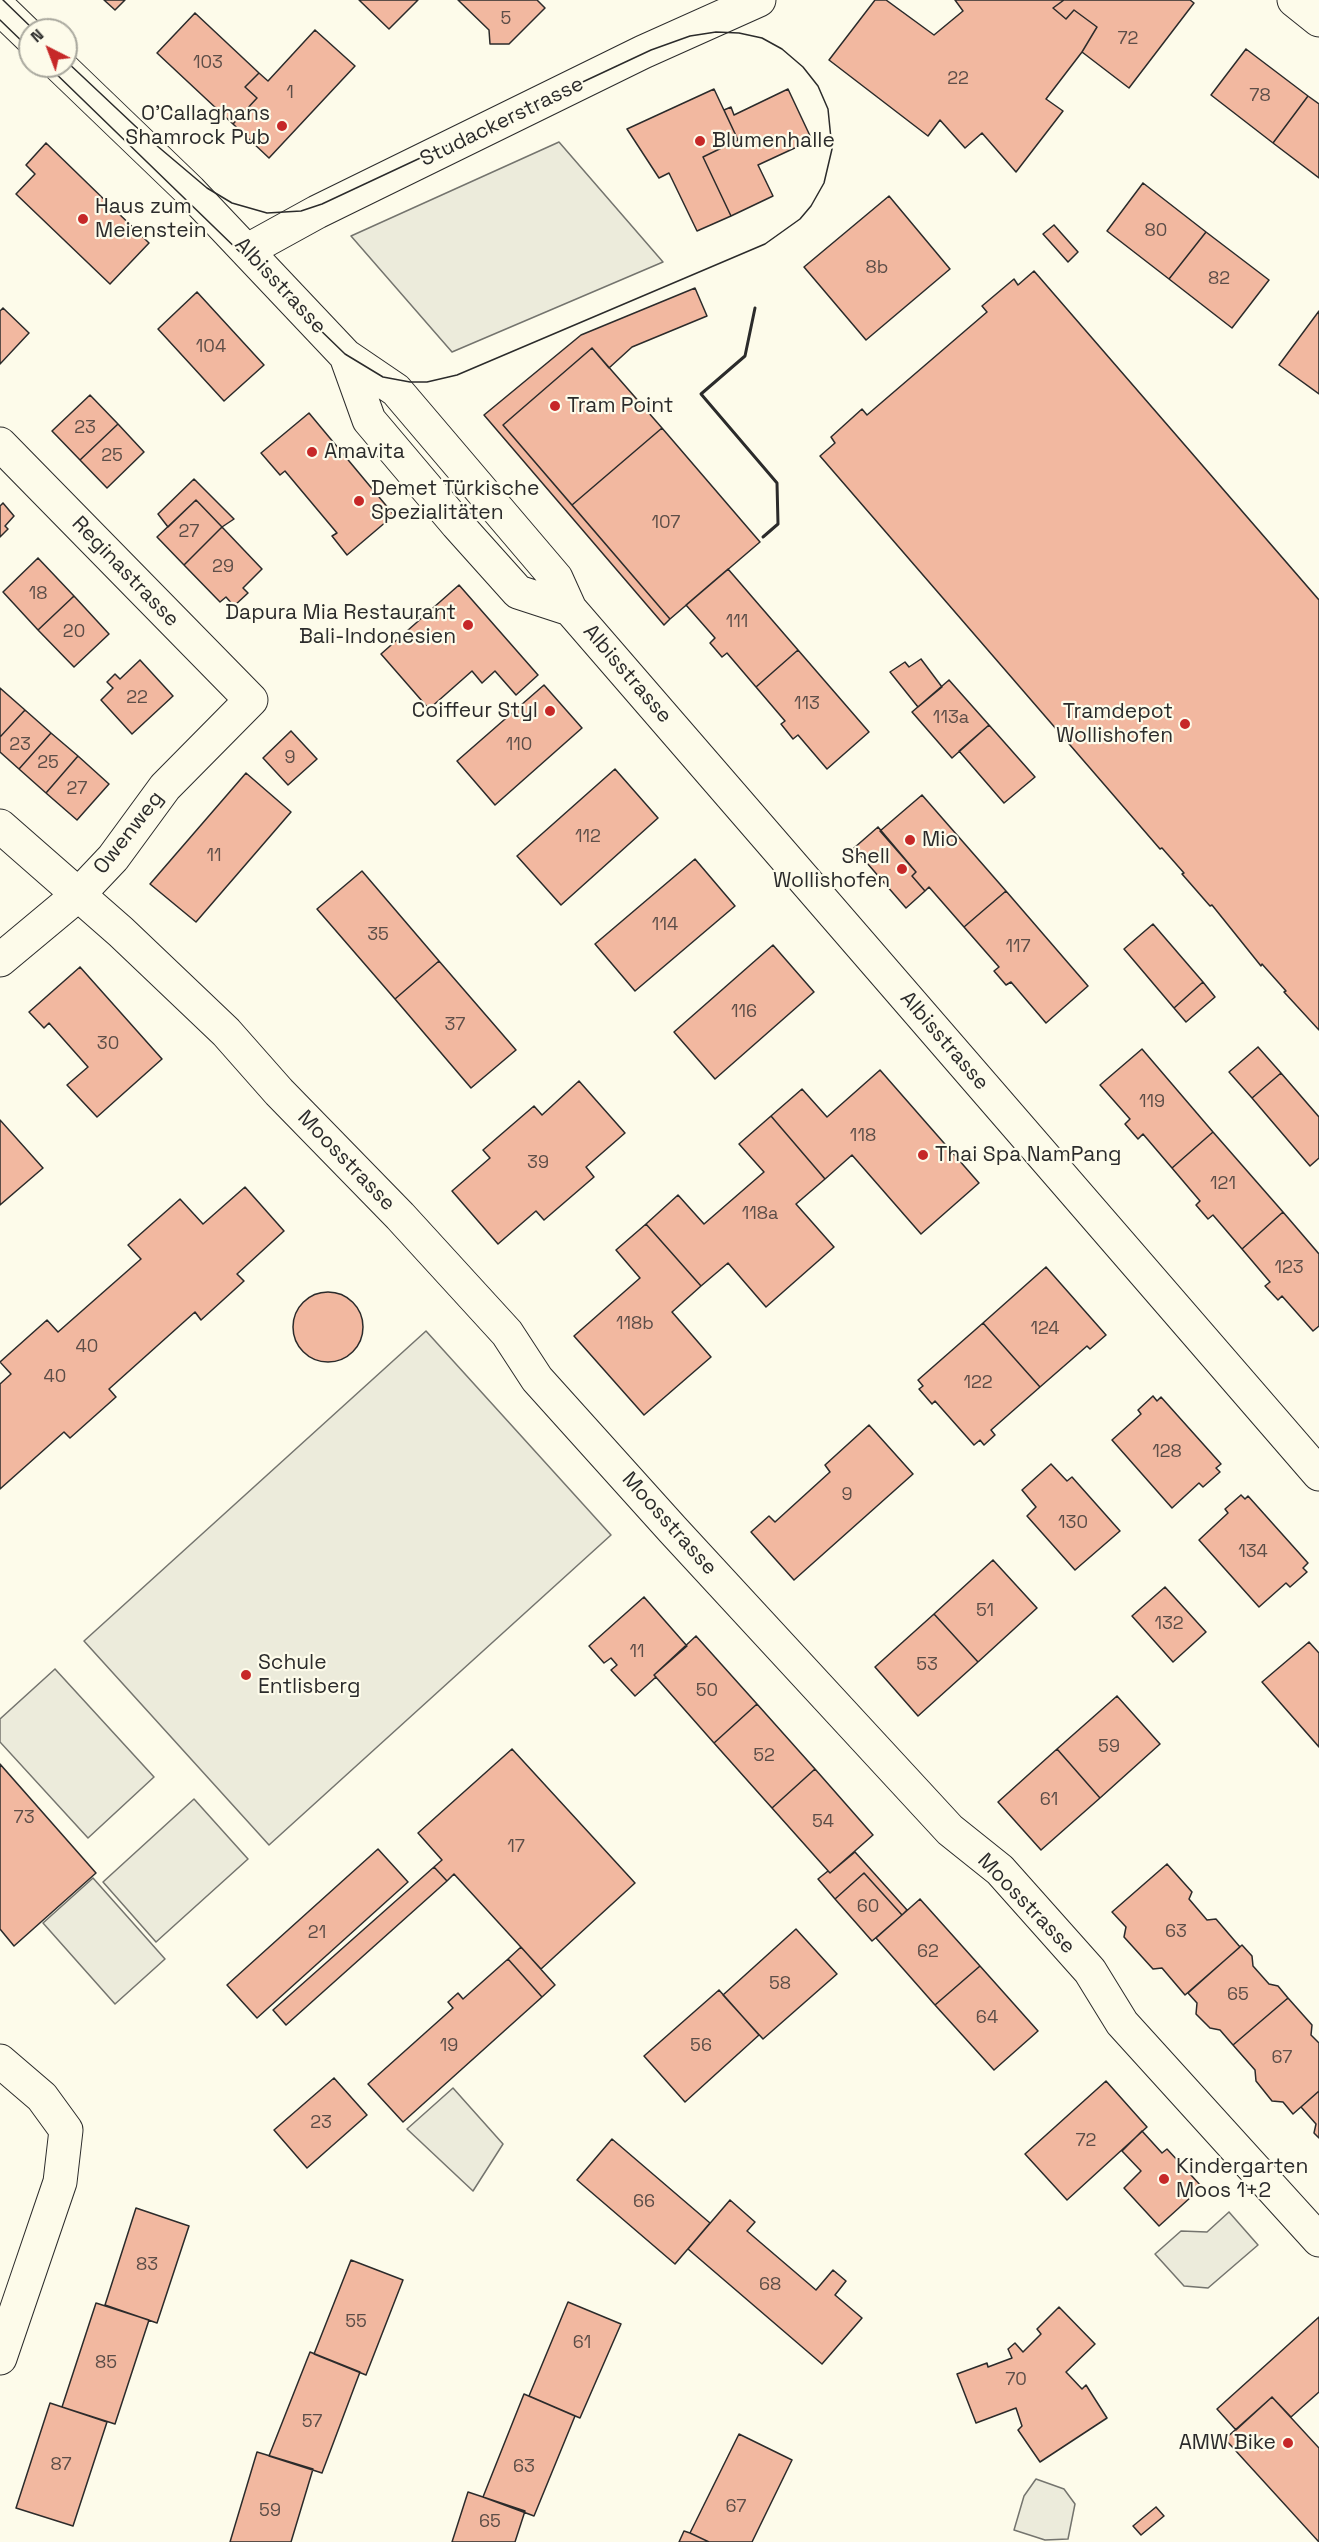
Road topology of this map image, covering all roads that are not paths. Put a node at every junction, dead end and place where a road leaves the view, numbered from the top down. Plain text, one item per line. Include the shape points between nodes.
1 (759, 0) edge
2 (1294, 0) edge
3 (0, 8) edge
4 (1319, 20) edge
5 (18, 25) edge
6 (72, 78) edge
7 (248, 250) junction
8 (0, 444) edge
9 (251, 700) joint
10 (0, 826) edge
11 (78, 895) junction
12 (0, 960) edge
13 (1319, 1474) edge
14 (0, 2061) edge
15 (1319, 2240) edge
16 (0, 2358) edge

1 - 7 street, Studackerstrasse via 643,52 317,212
2 - 4 street
3 - 5 street
6 - 7 street, Albisstrasse
7 - 13 street, Albisstrasse via 346,356 396,390 556,578 570,609
8 - 9 street, Reginastrasse
9 - 11 street, Owenweg via 165,787 113,858
10 - 11 street, Moosstrasse
11 - 12 street, Owenweg
11 - 15 street, Moosstrasse via 226,1032 408,1225 507,1333 537,1379 673,1530 950,1830 1007,1878 1090,1971 1122,2023
14 - 16 street via 42,2097 66,2130 60,2182

